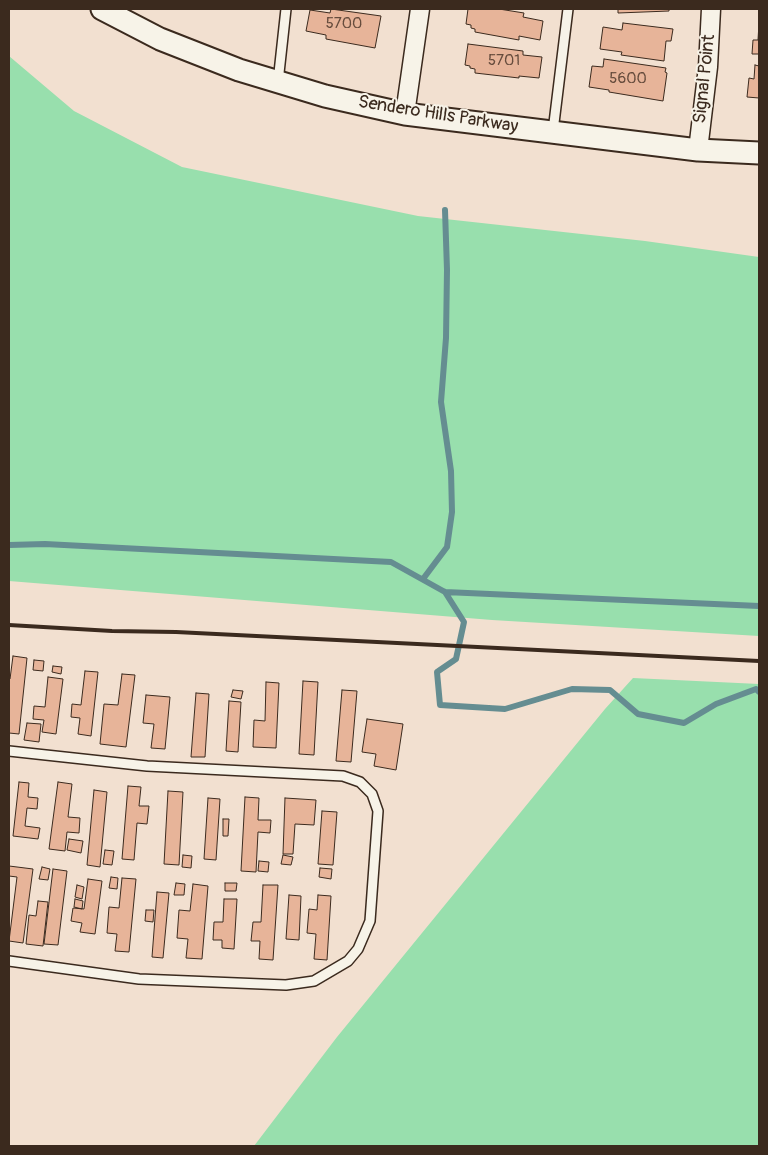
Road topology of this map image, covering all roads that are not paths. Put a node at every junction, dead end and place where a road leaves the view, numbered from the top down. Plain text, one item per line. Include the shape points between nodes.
1 (102, 9) edge
2 (286, 9) edge
3 (420, 9) edge
4 (568, 9) edge
5 (711, 9) edge
6 (278, 82) junction
7 (405, 114) junction
8 (553, 131) junction
9 (698, 150) junction
10 (759, 153) edge
11 (9, 751) edge
12 (9, 961) edge

1 - 6 street, Sendero Hills Parkway via 160,39
2 - 6 lane
3 - 7 street
4 - 8 lane
5 - 9 street, Signal Point
6 - 7 street, Sendero Hills Parkway
7 - 8 street, Sendero Hills Parkway
8 - 9 street, Sendero Hills Parkway
9 - 10 street, Sendero Hills Parkway
11 - 12 lane via 148,766 343,776 360,782 372,794 378,811 370,921 358,949 348,961 314,981 286,985 140,979

